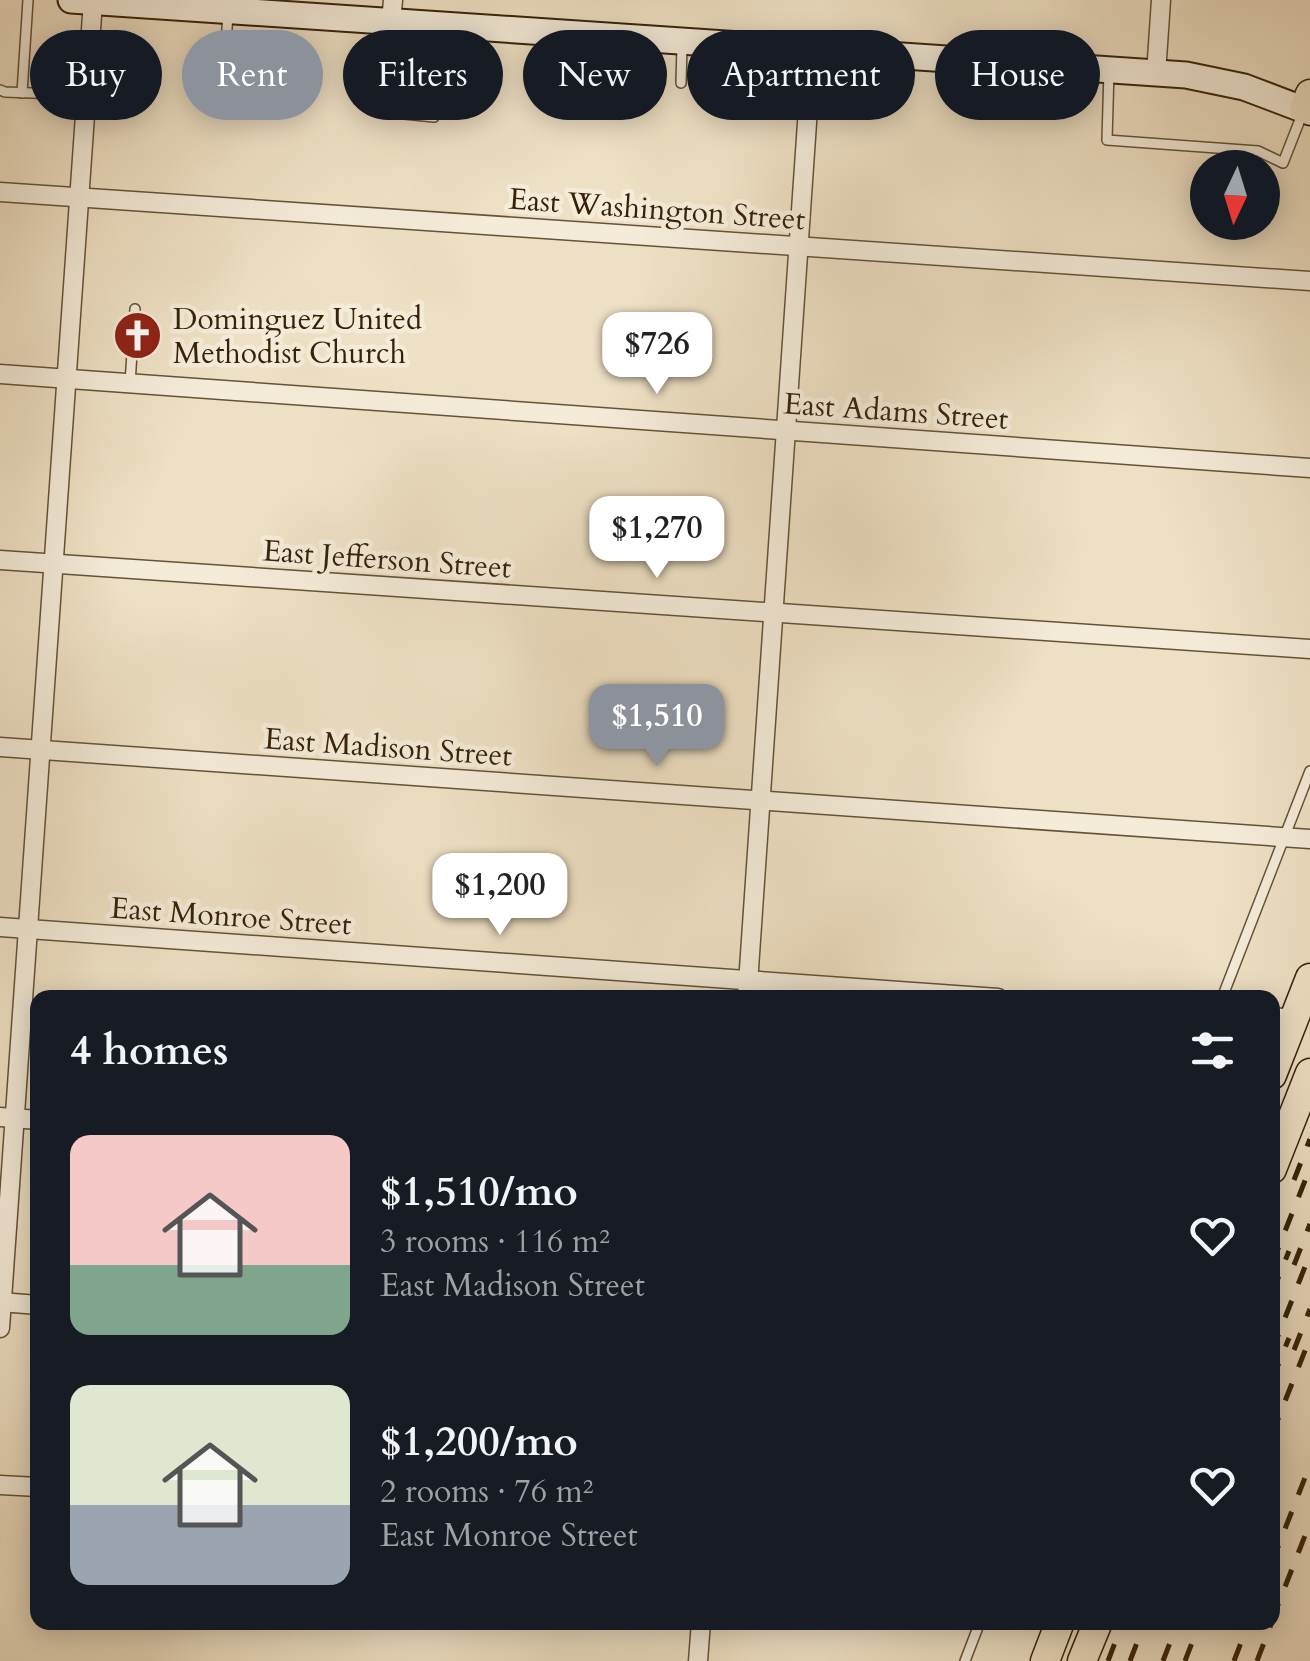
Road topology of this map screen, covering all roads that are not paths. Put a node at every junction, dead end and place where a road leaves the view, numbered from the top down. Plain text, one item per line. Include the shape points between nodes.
1 (28, 0) edge
2 (1161, 0) edge
3 (82, 1) edge
4 (228, 11) junction
5 (392, 11) edge
6 (83, 30) edge
7 (227, 30) edge
8 (683, 42) junction
9 (687, 42) edge
10 (915, 57) edge
11 (1109, 70) junction
12 (1156, 74) junction
13 (680, 83) dead end
14 (0, 90) edge
15 (22, 93) junction
16 (30, 93) edge
17 (1308, 105) edge
18 (84, 120) edge
19 (807, 120) edge
20 (0, 192) edge
21 (79, 198) junction
22 (798, 246) junction
23 (1310, 280) edge
24 (135, 308) dead end
25 (0, 374) edge
26 (66, 378) junction
27 (130, 383) junction
28 (785, 430) junction
29 (1310, 468) edge
30 (0, 560) edge
31 (54, 564) junction
32 (772, 612) junction
33 (1310, 649) edge
34 (0, 747) edge
35 (40, 750) junction
36 (1310, 771) edge
37 (759, 800) junction
38 (1285, 837) junction
39 (1310, 839) edge
40 (0, 927) edge
41 (28, 929) junction
42 (1310, 978) edge
43 (747, 989) edge
44 (775, 990) edge
45 (1225, 990) edge
46 (1283, 1018) edge
47 (1310, 1073) edge
48 (7, 1118) edge
49 (1280, 1149) edge
50 (1, 1302) edge
51 (30, 1304) edge
52 (0, 1328) edge
53 (0, 1485) edge
54 (30, 1487) edge
55 (700, 1630) edge
56 (977, 1630) edge
57 (1057, 1630) edge
58 (1095, 1630) edge
59 (698, 1661) edge
60 (966, 1661) edge
61 (1045, 1661) edge
62 (1082, 1661) edge

1 - 15 lane
2 - 12 street
3 - 4 main road
3 - 6 street
4 - 5 main road
4 - 7 lane
5 - 8 main road
8 - 9 main road
8 - 13 lane
10 - 11 main road
11 - 12 main road
11 - 17 lane via 1108,140 1258,152 1284,164
12 - 17 main road via 1214,80
14 - 15 lane
15 - 16 lane
18 - 21 street
19 - 22 street
20 - 21 street, East Washington Street
21 - 22 street, East Washington Street
21 - 26 street
22 - 23 street, East Washington Street
22 - 28 street
24 - 27 lane
25 - 26 street, East Adams Street
26 - 27 street, East Adams Street
26 - 31 street
27 - 28 street, East Adams Street
28 - 29 street, East Adams Street
28 - 32 street
30 - 31 street, East Jefferson Street
31 - 32 street, East Jefferson Street
31 - 35 street
32 - 33 street, East Jefferson Street
32 - 37 street
34 - 35 street, East Madison Street
35 - 37 street, East Madison Street
35 - 41 street
36 - 38 lane
37 - 38 street, East Madison Street
37 - 43 street
38 - 39 street, East Madison Street
38 - 45 lane
40 - 41 street, East Monroe Street
41 - 43 street, East Monroe Street
41 - 48 street
42 - 46 main road
43 - 44 street, East Monroe Street
47 - 49 main road
48 - 50 street
50 - 51 street
50 - 52 street
53 - 54 street
55 - 59 street
56 - 60 lane
57 - 61 main road
58 - 62 main road

